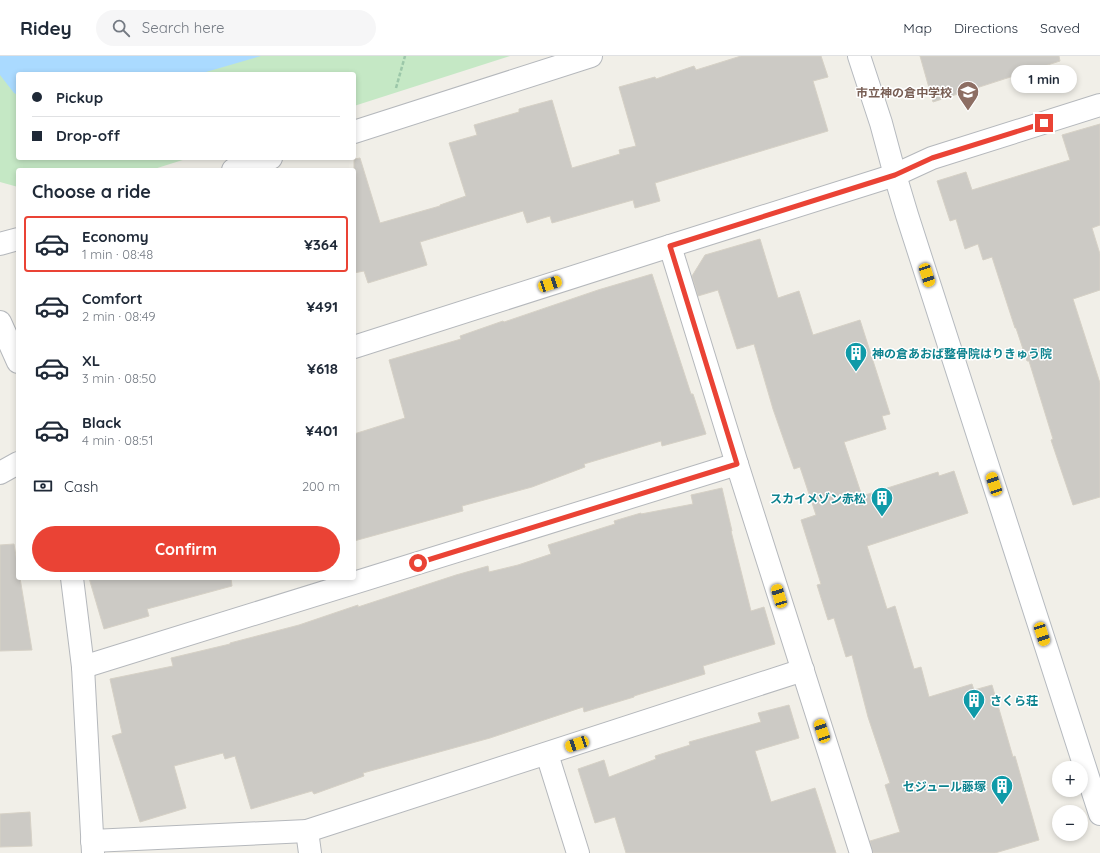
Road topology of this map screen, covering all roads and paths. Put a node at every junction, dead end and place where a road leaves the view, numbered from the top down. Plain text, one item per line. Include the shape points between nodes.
1 (405, 56) edge
2 (591, 56) edge
3 (859, 56) edge
4 (394, 93) dead end
5 (1100, 105) edge
6 (356, 131) edge
7 (265, 160) edge
8 (239, 168) edge
9 (895, 175) junction
10 (16, 240) edge
11 (0, 244) edge
12 (670, 246) junction
13 (0, 322) edge
14 (356, 346) edge
15 (16, 358) edge
16 (16, 464) edge
17 (737, 464) junction
18 (0, 472) edge
19 (72, 580) edge
20 (83, 667) junction
21 (803, 670) junction
22 (547, 754) junction
23 (1100, 814) edge
24 (307, 831) junction
25 (93, 847) edge
26 (310, 853) edge
27 (578, 853) edge
28 (860, 853) edge

1 - 4 path
2 - 6 street
3 - 9 street
5 - 9 street via 932,158
7 - 8 street
9 - 12 street
9 - 23 street
10 - 11 street
12 - 14 street
12 - 17 street
13 - 15 street
16 - 18 street
17 - 20 street
17 - 21 street
19 - 20 street
20 - 25 street
21 - 22 street
21 - 28 street
22 - 24 street
22 - 27 street
24 - 25 street
24 - 26 street

